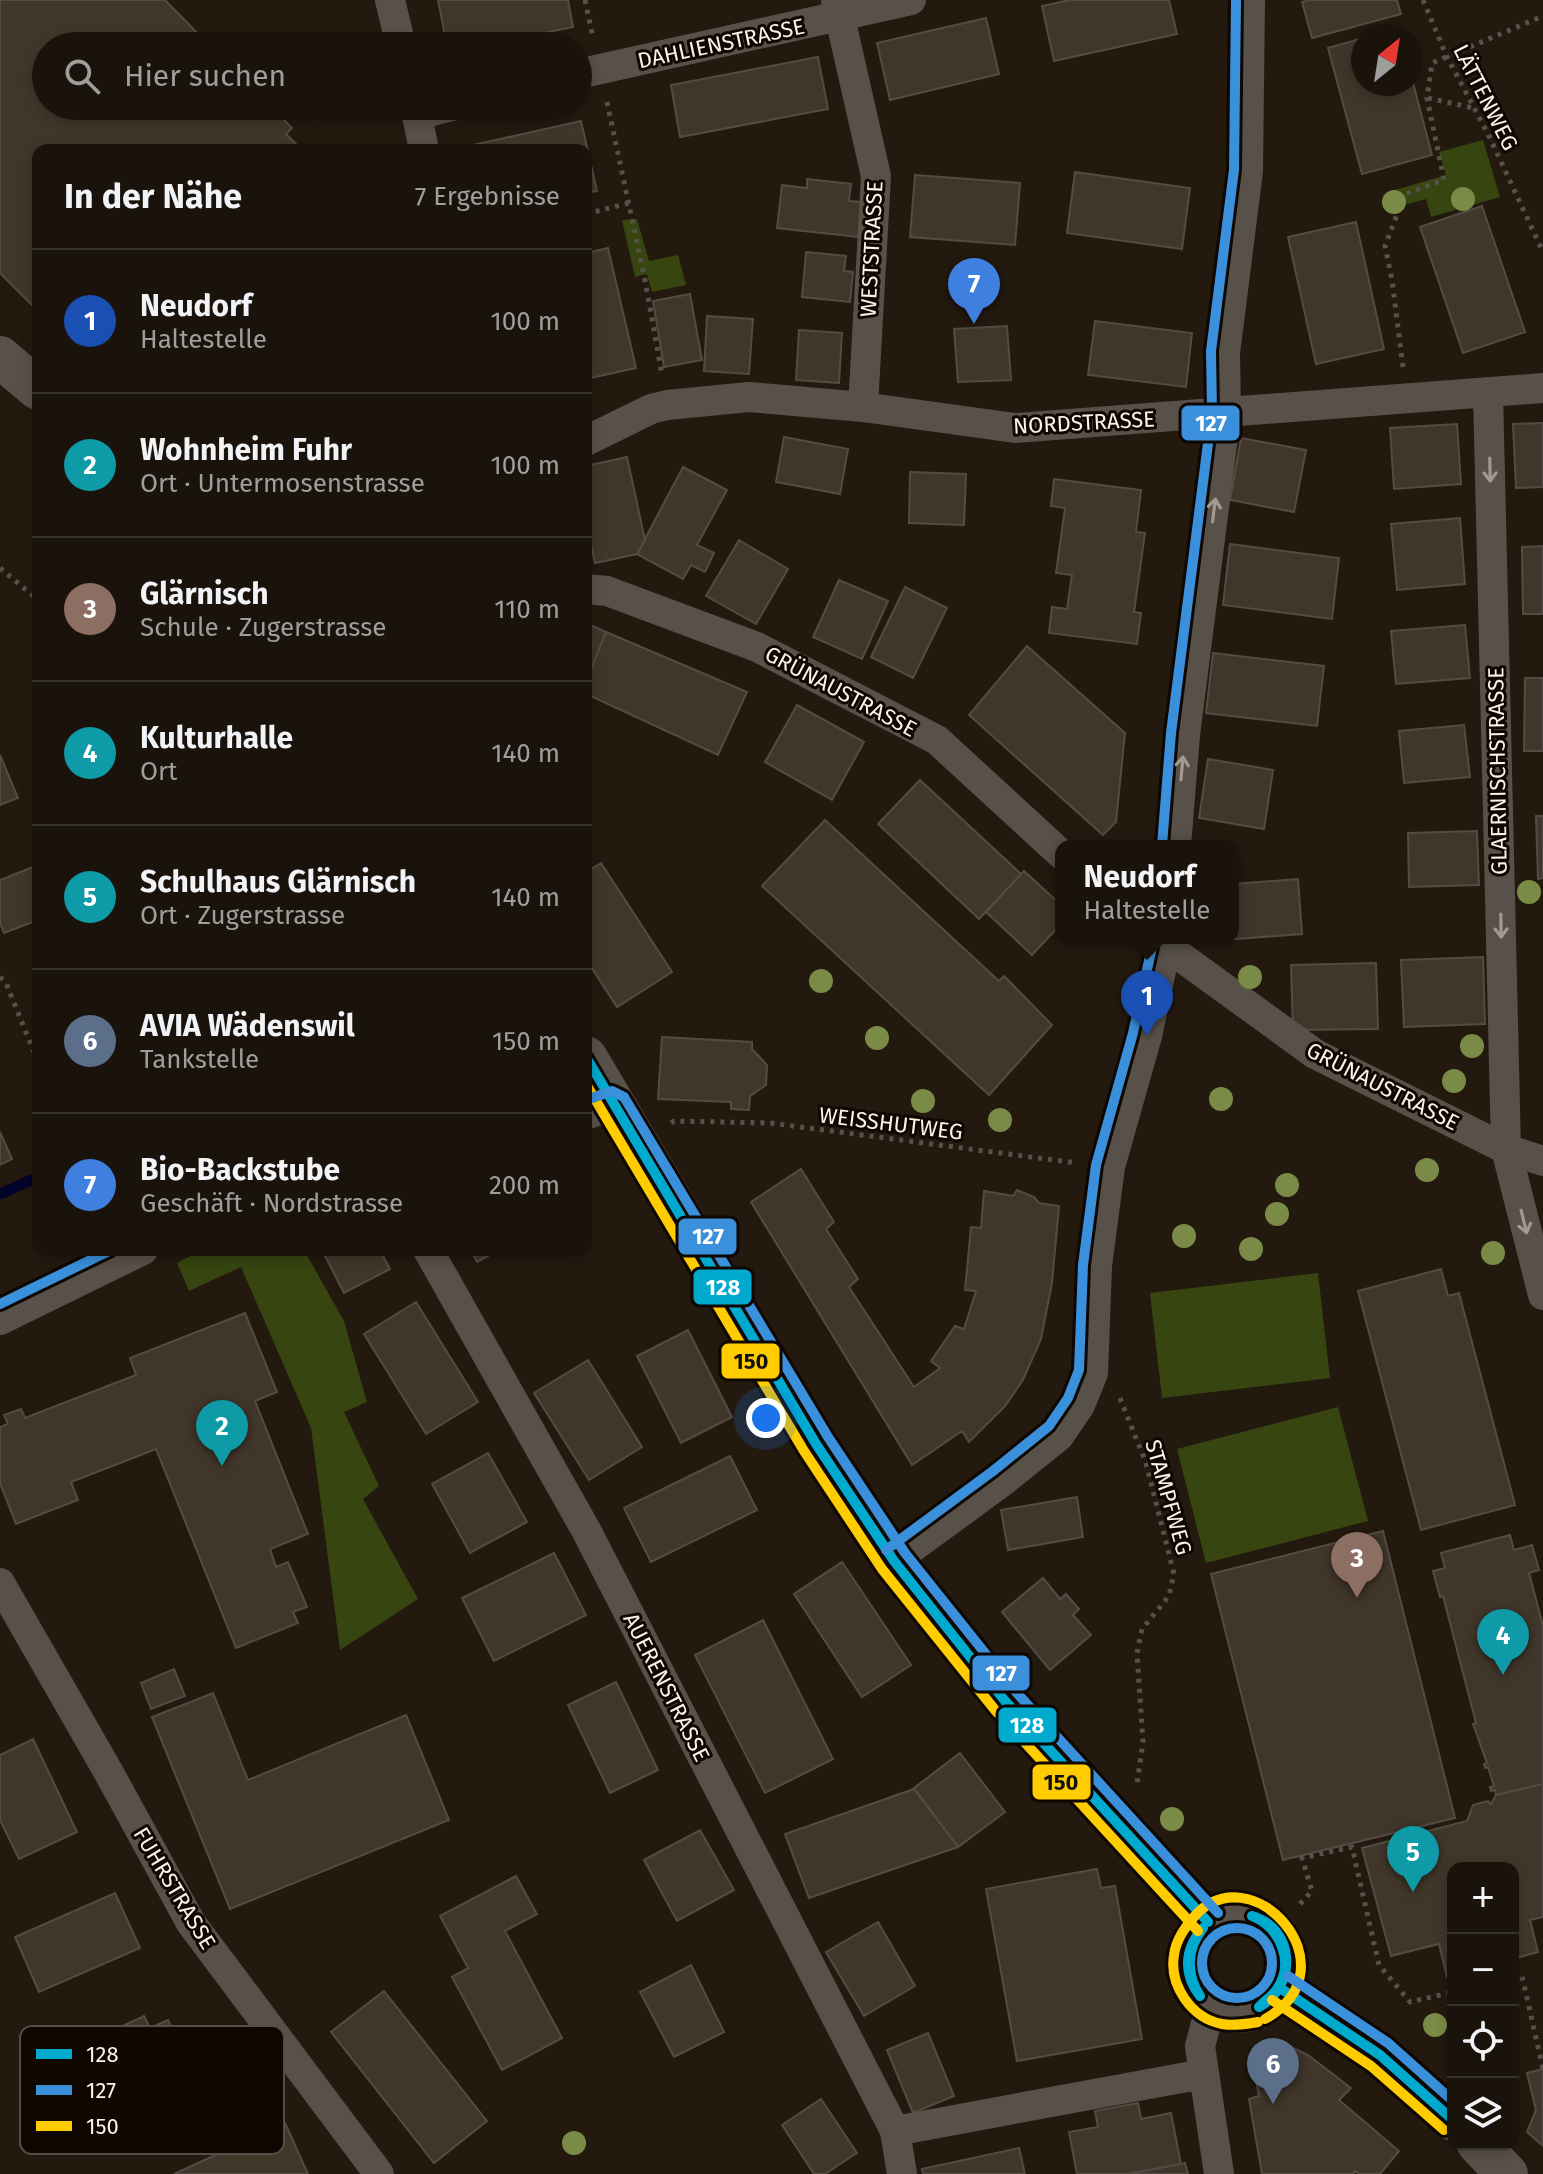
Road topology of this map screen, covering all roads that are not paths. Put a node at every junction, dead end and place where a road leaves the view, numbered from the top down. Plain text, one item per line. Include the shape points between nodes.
1 (390, 0) edge
2 (911, 0) edge
3 (1250, 0) edge
4 (838, 9) edge
5 (398, 32) edge
6 (592, 70) edge
7 (418, 120) edge
8 (423, 144) edge
9 (0, 357) edge
10 (32, 384) edge
11 (1543, 388) edge
12 (1488, 392) junction
13 (863, 407) junction
14 (1226, 413) junction
15 (592, 438) edge
16 (592, 590) edge
17 (1176, 840) edge
18 (1055, 848) edge
19 (1164, 944) edge
20 (1167, 944) edge
21 (592, 1080) edge
22 (600, 1110) edge
23 (1506, 1149) junction
24 (1543, 1161) edge
25 (131, 1256) edge
26 (431, 1256) edge
27 (1543, 1295) edge
28 (0, 1320) edge
29 (894, 1561) junction
30 (0, 1583) edge
31 (1208, 1922) junction
32 (1280, 1988) junction
33 (1211, 2005) junction
34 (268, 2026) edge
35 (284, 2047) edge
36 (1203, 2074) junction
37 (1447, 2115) edge
38 (895, 2131) junction
39 (1484, 2150) edge
40 (379, 2174) edge
41 (902, 2174) edge
42 (1219, 2174) edge
43 (1507, 2174) edge

1 - 5 street
2 - 4 street, DAHLIENSTRASSE
3 - 14 street via 1248,171 1225,353
4 - 6 street, DAHLIENSTRASSE
4 - 13 street, WESTSTRASSE via 876,176
7 - 8 street
9 - 10 main road
11 - 12 street, NORDSTRASSE
12 - 14 street, NORDSTRASSE
12 -> 23 street, GLAERNISCHSTRASSE
13 - 14 street, NORDSTRASSE via 1015,428
13 - 15 street, NORDSTRASSE via 749,397 667,405
17 -> 14 street
16 - 18 street, GRÜNAUSTRASSE via 757,647 937,740
19 - 29 street via 1147,1036 1110,1167 1097,1266 1093,1373 1080,1405 1059,1436
20 - 23 street, GRÜNAUSTRASSE via 1315,1054
21 - 22 main road
22 - 29 main road
23 - 24 street, GRÜNAUSTRASSE
23 -> 27 street, GLAERNISCHSTRASSE
25 - 28 street
26 - 38 street, AUERENSTRASSE via 586,1530
29 - 31 main road via 1005,1701
30 - 34 street, FUHRSTRASSE via 191,1923
31 - 32 main road via 1240,1913 1270,1926 1286,1955
31 - 33 main road via 1193,1941 1187,1964 1194,1987
32 - 33 main road via 1257,2008 1241,2012
32 - 37 main road via 1380,2055
33 - 36 street via 1200,2046
35 - 40 street, FUHRSTRASSE
36 - 38 street
36 - 42 street
38 - 41 street, AUERENSTRASSE
39 - 43 main road

